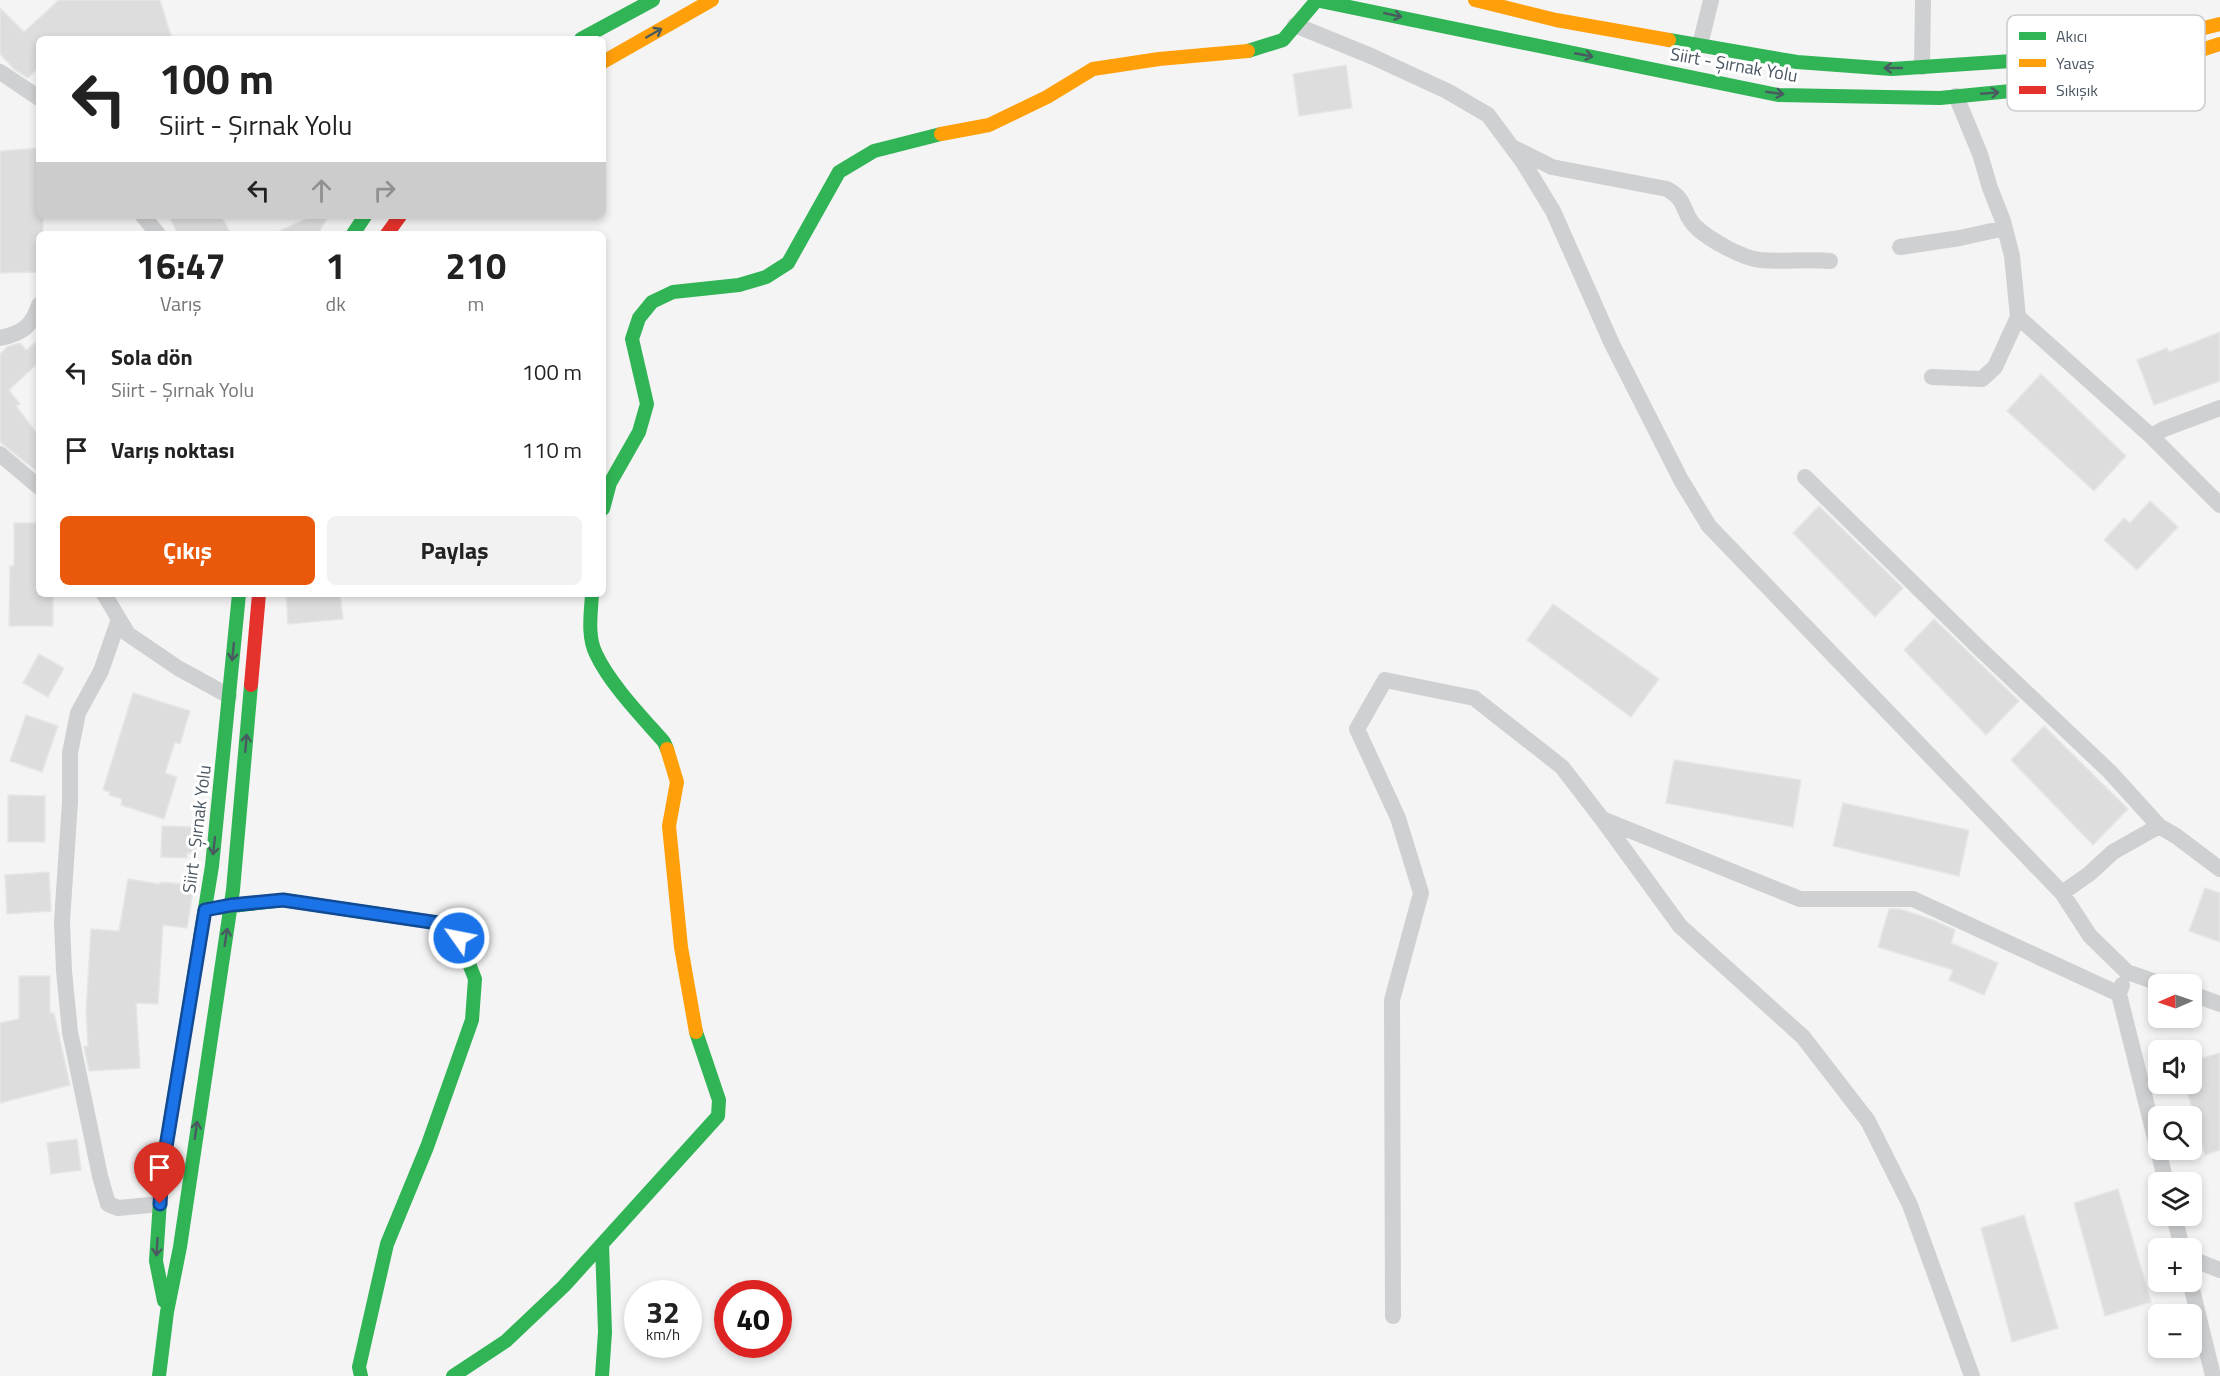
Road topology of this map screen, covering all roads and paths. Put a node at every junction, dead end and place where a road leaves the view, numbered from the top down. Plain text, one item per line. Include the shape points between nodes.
1 (653, 0) edge
2 (712, 0) edge
3 (1316, 0) edge
4 (1474, 0) edge
5 (1711, 0) edge
6 (1923, 0) edge
7 (2220, 24) edge
8 (1295, 25) junction
9 (2205, 28) edge
10 (587, 36) edge
11 (2220, 44) edge
12 (1700, 45) junction
13 (2205, 49) edge
14 (606, 60) edge
15 (2007, 61) edge
16 (1922, 67) junction
17 (0, 72) edge
18 (2007, 91) edge
19 (36, 96) edge
20 (1956, 96) junction
21 (1512, 147) junction
22 (146, 219) edge
23 (2005, 228) junction
24 (156, 231) edge
25 (1900, 247) dead end
26 (1830, 261) dead end
27 (36, 313) edge
28 (2018, 317) junction
29 (0, 338) edge
30 (1932, 377) dead end
31 (2220, 408) edge
32 (2151, 436) junction
33 (0, 454) edge
34 (1805, 477) dead end
35 (36, 485) edge
36 (606, 498) edge
37 (2220, 505) edge
38 (106, 597) edge
39 (239, 597) edge
40 (259, 597) edge
41 (592, 597) edge
42 (118, 619) junction
43 (229, 696) junction
44 (1602, 819) junction
45 (2159, 826) junction
46 (2220, 868) edge
47 (2062, 893) junction
48 (231, 905) junction
49 (205, 910) junction
50 (2127, 972) junction
51 (2148, 979) edge
52 (2119, 994) junction
53 (2202, 998) edge
54 (2220, 1004) edge
55 (2164, 1172) edge
56 (160, 1204) junction
57 (602, 1245) junction
58 (2202, 1263) edge
59 (2220, 1270) edge
60 (2193, 1292) edge
61 (167, 1312) junction
62 (1393, 1316) dead end
63 (159, 1376) edge
64 (361, 1376) edge
65 (453, 1376) edge
66 (603, 1376) edge
67 (1972, 1376) edge
68 (2213, 1376) edge

1 - 10 street
14 -> 2 street
3 - 8 street
3 -> 20 street, Siirt - Şırnak Yolu via 1778,94
4 - 12 street, Siirt - Şırnak Yolu via 1557,20
5 - 12 street
6 - 16 street
7 - 9 street, Siirt - Şırnak Yolu
8 - 21 street via 1447,91 1488,115
8 - 36 street via 1282,40 1255,50 1093,69 989,125 874,151 839,172 788,262 766,277 739,285 673,292 652,302 639,318 632,339 647,404 639,432 610,483
13 -> 11 street, Siirt - Şırnak Yolu
16 -> 12 street, Siirt - Şırnak Yolu via 1892,69 1797,62
15 - 16 street, Siirt - Şırnak Yolu
17 - 19 street
20 -> 18 street, Siirt - Şırnak Yolu
20 - 23 street
21 - 26 street via 1552,167 1666,189 1678,195 1690,222 1699,230 1756,259
21 - 47 street via 1553,211 1612,344 1681,480 1709,526
22 - 24 street
23 - 25 street
23 - 28 street
27 - 29 street via 33,322
28 - 30 street via 1995,367 1982,379
28 - 32 street
31 - 32 street
32 - 37 street
33 - 35 street
34 - 45 street via 2110,772
38 - 42 street
39 -> 43 street, Siirt - Şırnak Yolu
48 -> 40 street
41 - 57 street via 590,627 595,653 624,697 664,742 672,762 677,782 669,826 681,947 695,1030 719,1100 718,1116
42 - 43 street via 128,634
42 - 56 street via 101,672 78,713 70,753 62,921 64,971 70,1032 108,1204 118,1208
43 -> 49 street, Siirt - Şırnak Yolu
44 - 52 street via 1800,899 1913,899
44 - 62 street via 1562,767 1474,698 1385,680 1357,729 1398,818 1421,893 1392,1000
44 - 67 street via 1680,926 1803,1037 1868,1121 1910,1205
45 - 46 street
45 - 47 street via 2113,852
47 - 50 street via 2090,936
48 - 49 street
61 -> 48 street
48 - 64 street via 283,900 445,924 459,938 475,979 472,1020 387,1244 359,1367
49 - 56 street, Siirt - Şırnak Yolu via 162,1171
50 - 51 street
50 - 52 street
52 - 55 street
53 - 54 street
56 -> 61 street, Siirt - Şırnak Yolu via 156,1261
57 - 65 street via 506,1341
57 - 66 street
58 - 59 street
60 - 68 street
61 - 63 street

